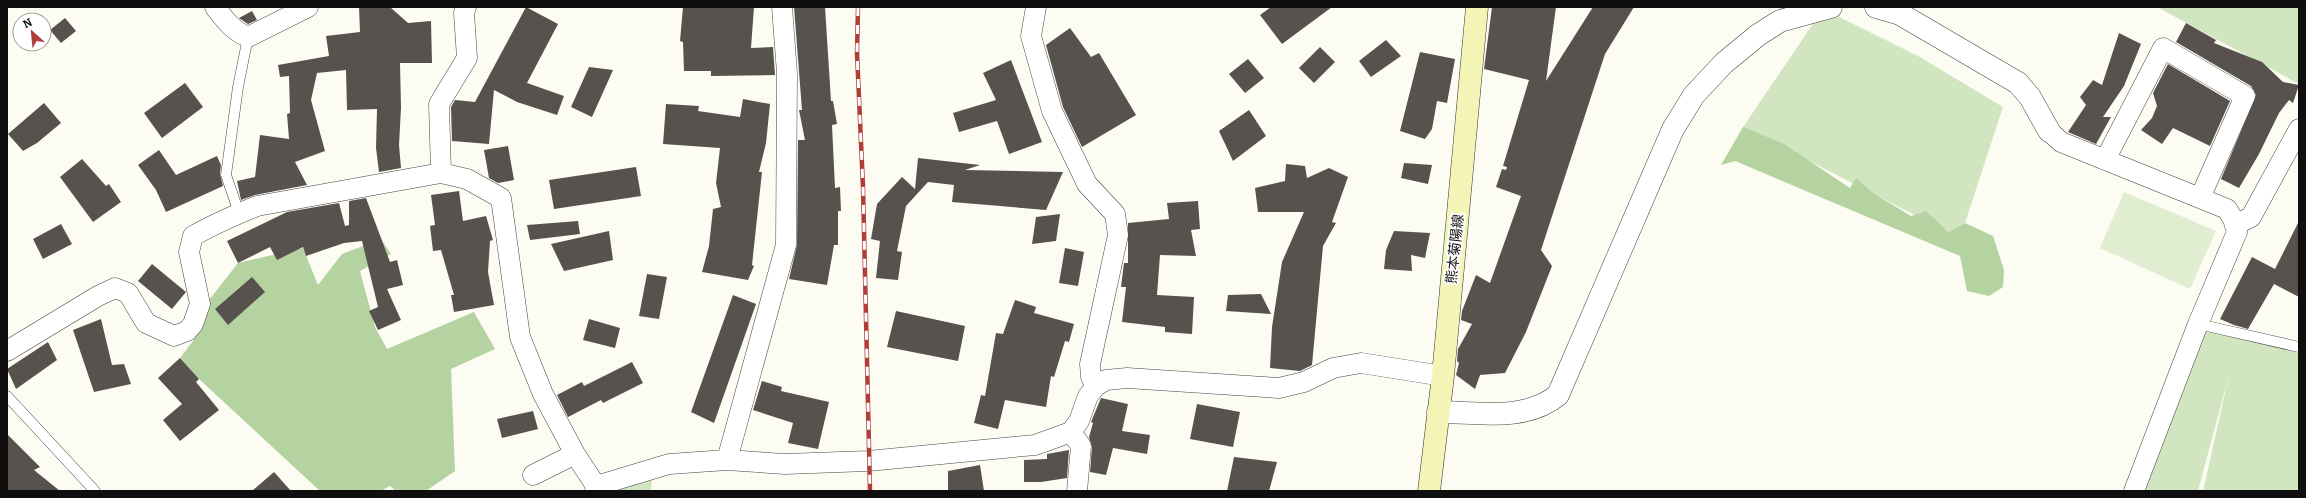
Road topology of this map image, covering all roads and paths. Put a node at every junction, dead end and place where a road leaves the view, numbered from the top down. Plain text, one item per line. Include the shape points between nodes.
1 (215, 7) edge
2 (308, 7) edge
3 (466, 7) edge
4 (782, 7) edge
5 (1036, 7) edge
6 (1477, 7) edge
7 (1831, 7) edge
8 (1876, 7) edge
9 (248, 37) junction
10 (2299, 129) edge
11 (2049, 131) joint
12 (2105, 160) junction
13 (441, 173) junction
14 (2200, 198) junction
15 (239, 213) junction
16 (2235, 225) junction
17 (2198, 324) junction
18 (2299, 347) edge
19 (7, 351) edge
20 (1443, 376) junction
21 (1096, 386) junction
22 (7, 396) edge
23 (1438, 412) junction
24 (1071, 432) junction
25 (575, 454) junction
26 (727, 460) junction
27 (533, 475) dead end
28 (596, 488) edge
29 (95, 491) edge
30 (1077, 491) edge
31 (1429, 491) edge
32 (2134, 491) edge

1 - 9 street via 238,33
2 - 9 street
3 - 13 street via 464,14 467,58 439,104
4 - 26 street via 788,73 786,245
5 - 21 street via 1031,36 1052,111 1087,184 1115,214 1118,235 1090,364 1091,377
6 - 20 main road, 熊本菊陽線
7 - 23 street via 1780,22 1758,35 1724,63 1694,95 1673,129 1558,395 1537,409 1518,413
8 - 11 street via 1900,14 2018,83 2030,96
9 - 15 lane via 238,87 226,175
10 - 16 street via 2251,217
11 - 12 street via 2061,142
12 - 14 street
12 - 14 street via 2163,48 2245,96
13 - 15 street via 258,206
13 - 25 street via 467,178 501,198 520,337 543,394
14 - 16 street via 2227,209
15 - 19 street via 193,236 189,252 200,304 194,324 186,331 174,336 146,323 128,293 115,288
16 - 17 street via 2237,232
17 - 18 lane
17 - 32 street
20 - 21 street via 1361,363 1333,368 1298,384 1279,388 1127,378 1106,380
20 - 23 main road, 熊本菊陽線
21 - 24 street via 1088,396 1079,421
22 - 29 lane
23 - 31 main road, 熊本菊陽線
24 - 26 street via 1035,445 868,461 785,464
24 - 30 street via 1081,446
25 - 27 street
25 - 28 street
26 - 28 street via 669,464

